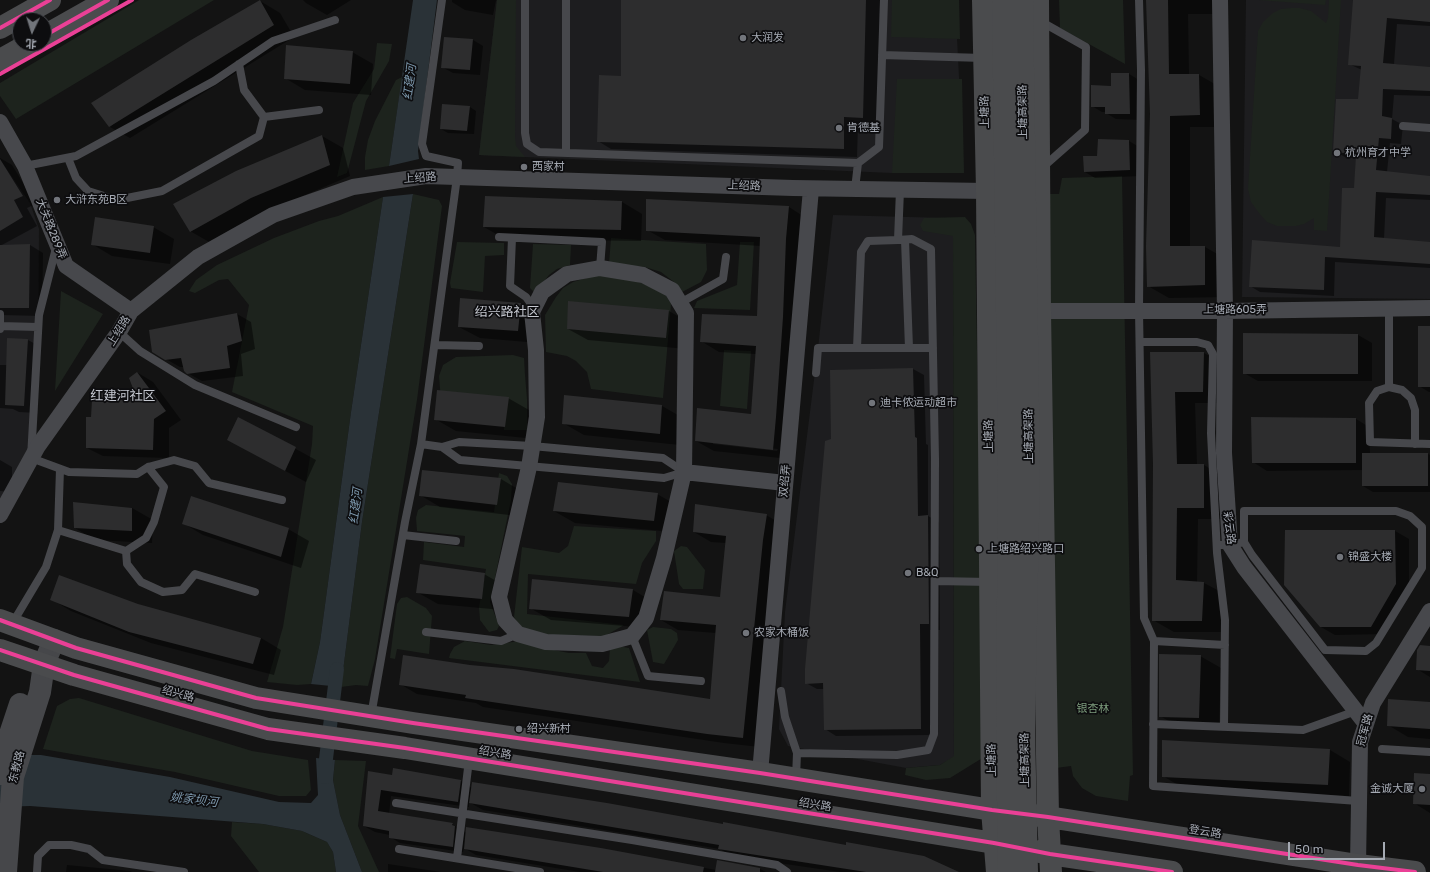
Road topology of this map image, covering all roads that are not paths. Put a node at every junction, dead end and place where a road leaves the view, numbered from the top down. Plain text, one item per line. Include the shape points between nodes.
1 (50, 0) edge
2 (108, 0) edge
3 (442, 0) edge
4 (525, 0) edge
5 (566, 0) edge
6 (884, 0) edge
7 (983, 0) edge
8 (1003, 0) edge
9 (1022, 0) edge
10 (1139, 0) edge
11 (1220, 0) edge
12 (1038, 10) edge
13 (334, 20) dead end
14 (0, 28) edge
15 (52, 32) edge
16 (14, 52) edge
17 (882, 55) junction
18 (984, 58) junction
19 (0, 60) edge
20 (239, 64) junction
21 (319, 110) dead end
22 (264, 117) junction
23 (0, 122) edge
24 (1403, 126) dead end
25 (1430, 128) edge
26 (4, 138) edge
27 (566, 153) junction
28 (68, 158) junction
29 (858, 164) junction
30 (25, 166) junction
31 (1039, 170) junction
32 (457, 177) junction
33 (811, 188) junction
34 (856, 189) junction
35 (900, 190) junction
36 (987, 191) junction
37 (499, 237) dead end
38 (512, 238) junction
39 (901, 240) junction
40 (57, 244) junction
41 (726, 257) dead end
42 (600, 268) junction
43 (680, 303) junction
44 (534, 308) junction
45 (1430, 308) edge
46 (1388, 309) junction
47 (1139, 310) junction
48 (131, 311) junction
49 (1040, 311) junction
50 (1224, 311) junction
51 (0, 314) edge
52 (0, 326) edge
53 (38, 327) junction
54 (0, 330) edge
55 (119, 332) junction
56 (1140, 342) junction
57 (435, 345) junction
58 (479, 346) dead end
59 (857, 348) junction
60 (909, 348) junction
61 (933, 348) junction
62 (816, 373) dead end
63 (1389, 387) junction
64 (296, 427) dead end
65 (1218, 427) junction
66 (422, 444) junction
67 (1415, 444) junction
68 (1430, 444) edge
69 (532, 446) junction
70 (442, 447) junction
71 (32, 458) junction
72 (148, 467) junction
73 (529, 467) junction
74 (60, 469) junction
75 (684, 472) junction
76 (785, 483) junction
77 (282, 500) dead end
78 (0, 515) edge
79 (58, 530) junction
80 (403, 535) junction
81 (456, 540) dead end
82 (1230, 544) junction
83 (126, 551) junction
84 (1426, 564) edge
85 (934, 581) junction
86 (990, 582) junction
87 (255, 592) dead end
88 (1430, 611) edge
89 (6, 622) edge
90 (426, 632) dead end
91 (518, 634) junction
92 (632, 636) junction
93 (54, 640) junction
94 (1154, 641) junction
95 (1225, 645) junction
96 (0, 650) edge
97 (44, 664) junction
98 (701, 681) dead end
99 (33, 689) junction
100 (781, 691) dead end
101 (1356, 711) junction
102 (371, 717) junction
103 (1153, 724) junction
104 (1366, 724) junction
105 (1224, 727) junction
106 (1382, 748) dead end
107 (1430, 752) edge
108 (797, 753) junction
109 (469, 758) junction
110 (760, 773) junction
111 (0, 774) edge
112 (796, 779) junction
113 (1358, 801) junction
114 (396, 803) dead end
115 (992, 810) junction
116 (463, 814) junction
117 (1048, 817) junction
118 (994, 843) junction
119 (399, 848) dead end
120 (457, 858) junction
121 (6, 863) edge
122 (1050, 863) edge
123 (1358, 865) junction
124 (37, 872) edge
125 (184, 872) edge
126 (540, 872) edge
127 (787, 872) edge
128 (997, 872) edge
129 (1009, 872) edge
130 (1027, 872) edge
131 (1172, 872) edge
132 (1415, 872) edge

1 - 14 main road
2 - 15 main road
3 - 32 lane via 422,144 426,156 458,163
4 - 27 lane via 527,144 539,152
5 - 27 lane
6 - 17 lane
7 - 18 main road, 上塘路
8 - 129 main road, 上塘高架路, bridge via 1009,468
9 - 130 main road, 上塘高架路, bridge via 1030,468 1024,729
10 - 47 lane
11 - 50 street, 彩云路
12 - 31 main road
12 - 31 lane via 1086,47 1085,130
13 - 20 lane via 273,41
16 - 19 main road
17 - 18 lane
17 - 29 lane via 879,148
18 - 36 main road, 上塘路
20 - 22 lane via 244,90
20 - 28 lane via 208,85
21 - 22 lane
22 - 28 lane via 259,136 162,191 117,200 88,191 76,178
23 - 26 street, 大关路289弄
24 - 25 lane
26 - 30 street, 大关路289弄
27 - 29 lane
28 - 30 lane
29 - 34 lane
30 - 40 street, 大关路289弄
31 - 49 main road
32 - 33 street, 上绍路
32 - 48 street, 上绍路 via 426,176 353,187 272,215 198,257
32 - 57 lane
33 - 34 street, 上绍路
33 - 76 street, 双绍弄
34 - 35 street, 上绍路
35 - 36 street, 上绍路
35 - 39 lane
36 - 86 main road, 上塘路
37 - 38 lane
38 - 42 lane via 602,242
38 - 44 lane via 510,286 526,297
39 - 59 lane via 868,241 861,252
39 - 60 lane
39 - 61 lane via 912,239 931,249
40 - 48 street, 大关路289弄 via 66,266
40 - 53 lane
41 - 43 lane via 723,278
42 - 43 street via 643,275 672,290
42 - 44 street via 567,274 542,292
43 - 75 street via 686,313
44 - 69 street via 532,312 536,350 537,417
45 - 46 street, 上塘路605弄
46 - 50 street, 上塘路605弄
46 - 63 lane
47 - 49 street, 上塘路605弄
47 - 50 street, 上塘路605弄
47 - 56 lane
48 - 55 street, 上绍路
49 - 117 main road
50 - 65 street, 彩云路
51 - 52 lane
52 - 53 lane
52 - 54 lane
53 - 71 lane
55 - 64 lane via 140,351 195,385
55 - 71 street, 上绍路
56 - 65 lane via 1197,342 1208,345 1213,354
56 - 94 lane via 1144,618
57 - 58 lane
57 - 66 lane
59 - 60 lane
59 - 62 lane via 818,348
60 - 61 lane
61 - 85 lane
63 - 67 lane via 1402,390 1411,398 1415,410
63 - 67 lane via 1377,391 1369,403 1370,442
65 - 82 street, 彩云路
66 - 70 lane
66 - 80 lane
67 - 68 lane
69 - 70 lane via 459,442
69 - 73 street
69 - 75 lane via 663,458
70 - 73 lane via 460,460
71 - 74 lane
71 - 78 street, 上绍路
72 - 74 lane via 137,474 69,472
72 - 77 lane via 174,460 195,466 209,483
72 - 83 lane via 164,487 154,522 146,538
73 - 75 lane via 664,478
73 - 91 street via 499,597 505,620
74 - 79 lane
75 - 76 street
75 - 92 street via 664,558 646,618
76 - 110 street, 双绍弄
79 - 83 lane
79 - 89 lane via 46,566
80 - 81 lane
80 - 102 lane
82 - 84 lane via 1244,511 1396,511 1410,516 1422,527
82 - 84 lane via 1252,555 1326,650 1366,651 1376,643
82 - 95 lane
82 - 101 street, 彩云路 via 1244,567
83 - 87 lane via 127,564 141,582 163,592 182,590 196,574
85 - 86 lane
85 - 108 lane via 934,734 928,750 896,755
86 - 115 main road, 上塘路
88 - 104 street, 冠军路 via 1373,703
89 - 93 main road, 绍兴路
90 - 91 lane via 502,641
91 - 92 street via 546,642 602,644
92 - 98 lane via 648,676
93 - 97 street, 东教路
93 - 102 main road, 绍兴路 via 256,698
94 - 95 lane
94 - 103 lane
95 - 105 lane
96 - 97 main road, 绍兴路
97 - 99 street, 东教路
97 - 109 main road, 绍兴路 via 74,675 268,728
99 - 111 street, 东教路 via 7,743
99 - 121 street, 东教路 via 13,778
100 - 108 lane via 785,717
101 - 104 street, 彩云路
101 - 105 lane via 1303,730
102 - 110 main road, 绍兴路
103 - 105 lane
103 - 113 lane via 1153,786
104 - 113 street, 冠军路 via 1360,742
106 - 107 lane
108 - 112 lane
109 - 116 lane
109 - 118 main road, 绍兴路
110 - 112 main road, 绍兴路
112 - 115 main road, 绍兴路
113 - 123 street, 冠军路
114 - 116 lane
115 - 117 main road, 登云路
115 - 118 main road, 上塘路
116 - 120 lane
116 - 127 lane via 777,865
117 - 122 main road
117 - 123 main road, 登云路
118 - 122 main road
118 - 128 main road, 上塘路
119 - 120 lane
120 - 126 lane
122 - 131 main road
123 - 132 main road, 登云路
124 - 125 lane via 38,856 49,845 89,849 103,860

